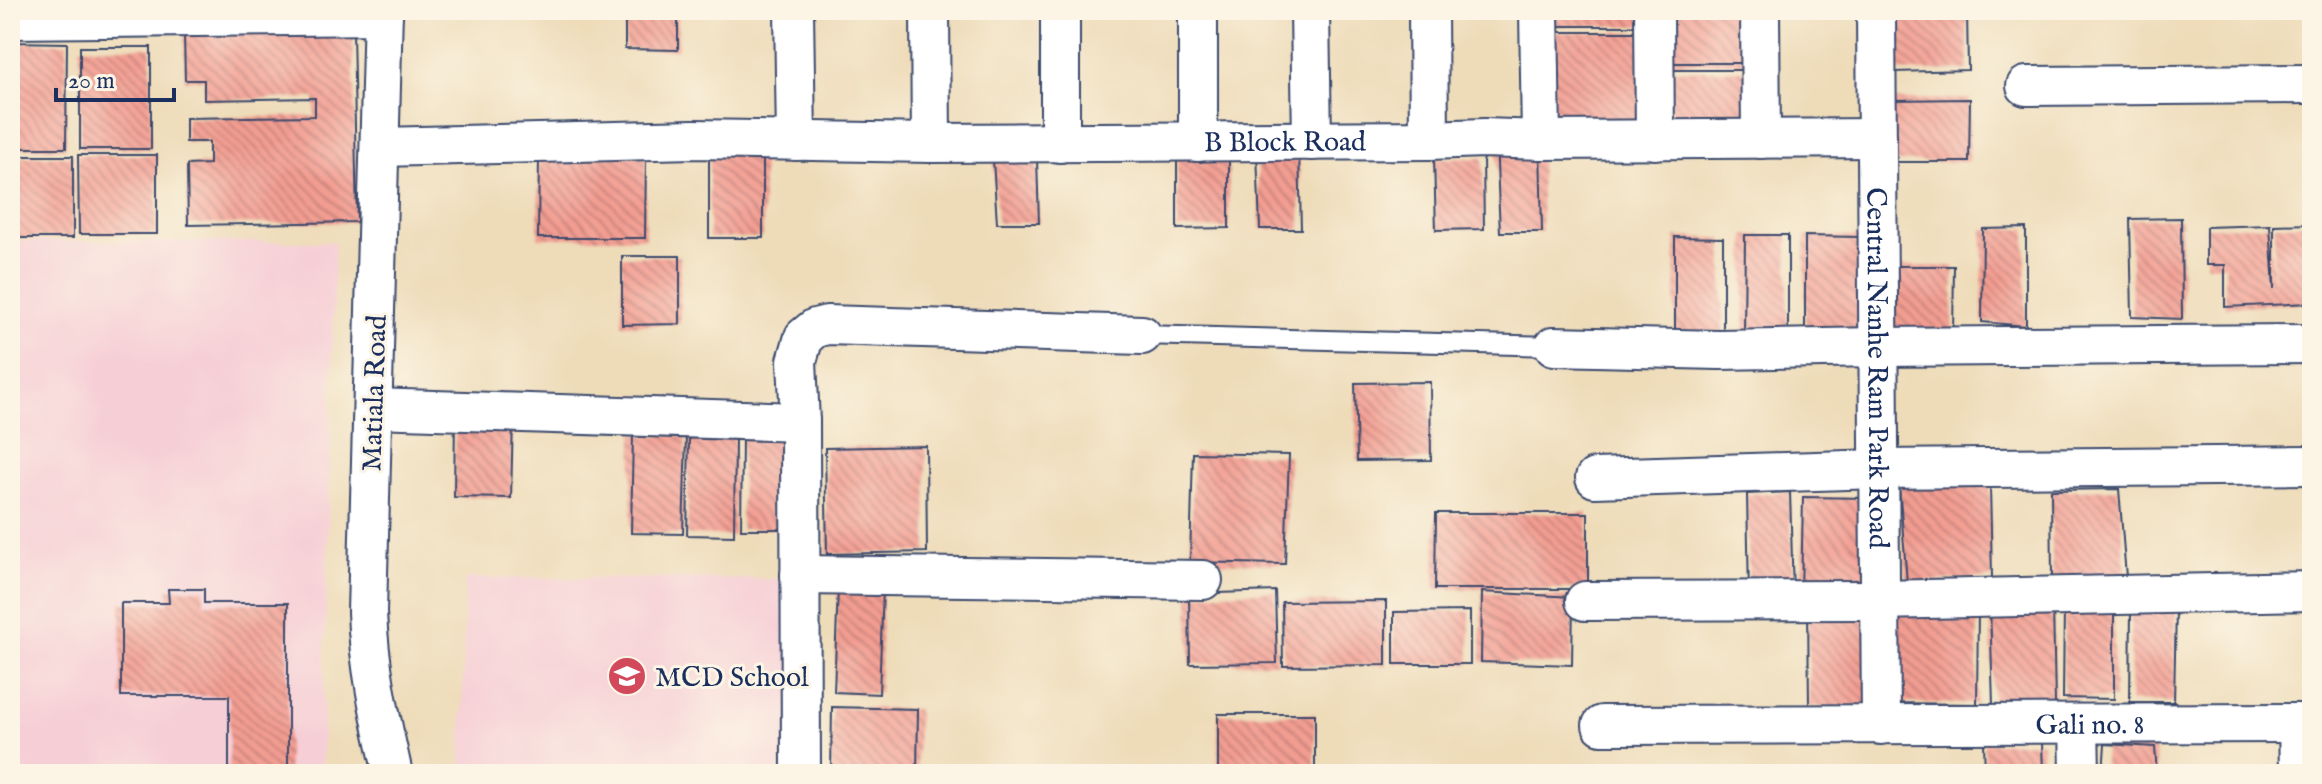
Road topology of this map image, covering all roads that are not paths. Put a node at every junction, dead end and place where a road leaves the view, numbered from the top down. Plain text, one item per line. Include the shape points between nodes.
1 (794, 10) edge
2 (930, 10) edge
3 (1060, 10) edge
4 (1198, 10) edge
5 (1310, 10) edge
6 (1428, 10) edge
7 (1539, 10) edge
8 (1654, 10) edge
9 (1760, 10) edge
10 (1876, 10) edge
11 (383, 12) edge
12 (10, 19) edge
13 (2312, 84) edge
14 (2026, 86) dead end
15 (1877, 138) junction
16 (1761, 139) junction
17 (1429, 140) junction
18 (1541, 140) junction
19 (1655, 140) junction
20 (796, 141) junction
21 (1312, 141) junction
22 (1198, 142) junction
23 (931, 143) junction
24 (1060, 143) junction
25 (381, 147) junction
26 (1142, 335) joint
27 (2312, 344) edge
28 (1554, 346) joint
29 (1878, 347) junction
30 (373, 408) junction
31 (800, 422) junction
32 (2312, 465) edge
33 (1879, 469) junction
34 (1595, 478) dead end
35 (800, 575) junction
36 (1203, 580) dead end
37 (2312, 591) edge
38 (1879, 600) junction
39 (1585, 601) dead end
40 (2305, 723) edge
41 (2079, 724) junction
42 (1602, 725) dead end
43 (1881, 725) junction
44 (393, 774) edge
45 (801, 774) edge
46 (2080, 774) edge
47 (2299, 774) edge

1 - 20 street
2 - 23 street
3 - 24 street
4 - 22 street
5 - 21 street
6 - 17 street
7 - 18 street
8 - 19 street
9 - 16 street
10 - 15 street, Central Nanhe Ram Park Road
11 - 12 street
11 - 25 street, Matiala Road
13 - 14 street
15 - 16 street, B Block Road
15 - 29 street, Central Nanhe Ram Park Road
16 - 19 street, B Block Road
17 - 18 street, B Block Road
17 - 21 street, B Block Road
18 - 19 street, B Block Road
20 - 23 street, B Block Road
20 - 25 street, B Block Road
21 - 22 street, B Block Road
22 - 24 street, B Block Road
23 - 24 street, B Block Road
25 - 30 street, Matiala Road
26 - 28 lane
26 - 31 street via 815,328 804,337 797,361
27 - 29 street
28 - 29 street
29 - 33 street, Central Nanhe Ram Park Road
30 - 31 street
30 - 44 street, Matiala Road via 369,650
31 - 35 street
32 - 33 street
33 - 34 street
33 - 38 street, Central Nanhe Ram Park Road
35 - 36 street
35 - 45 street
37 - 38 street
38 - 39 street
38 - 43 street, Central Nanhe Ram Park Road
40 - 41 street, Gali no. 8
40 - 47 street
41 - 43 street, Gali no. 8
41 - 46 street
42 - 43 street, Gali no. 8

